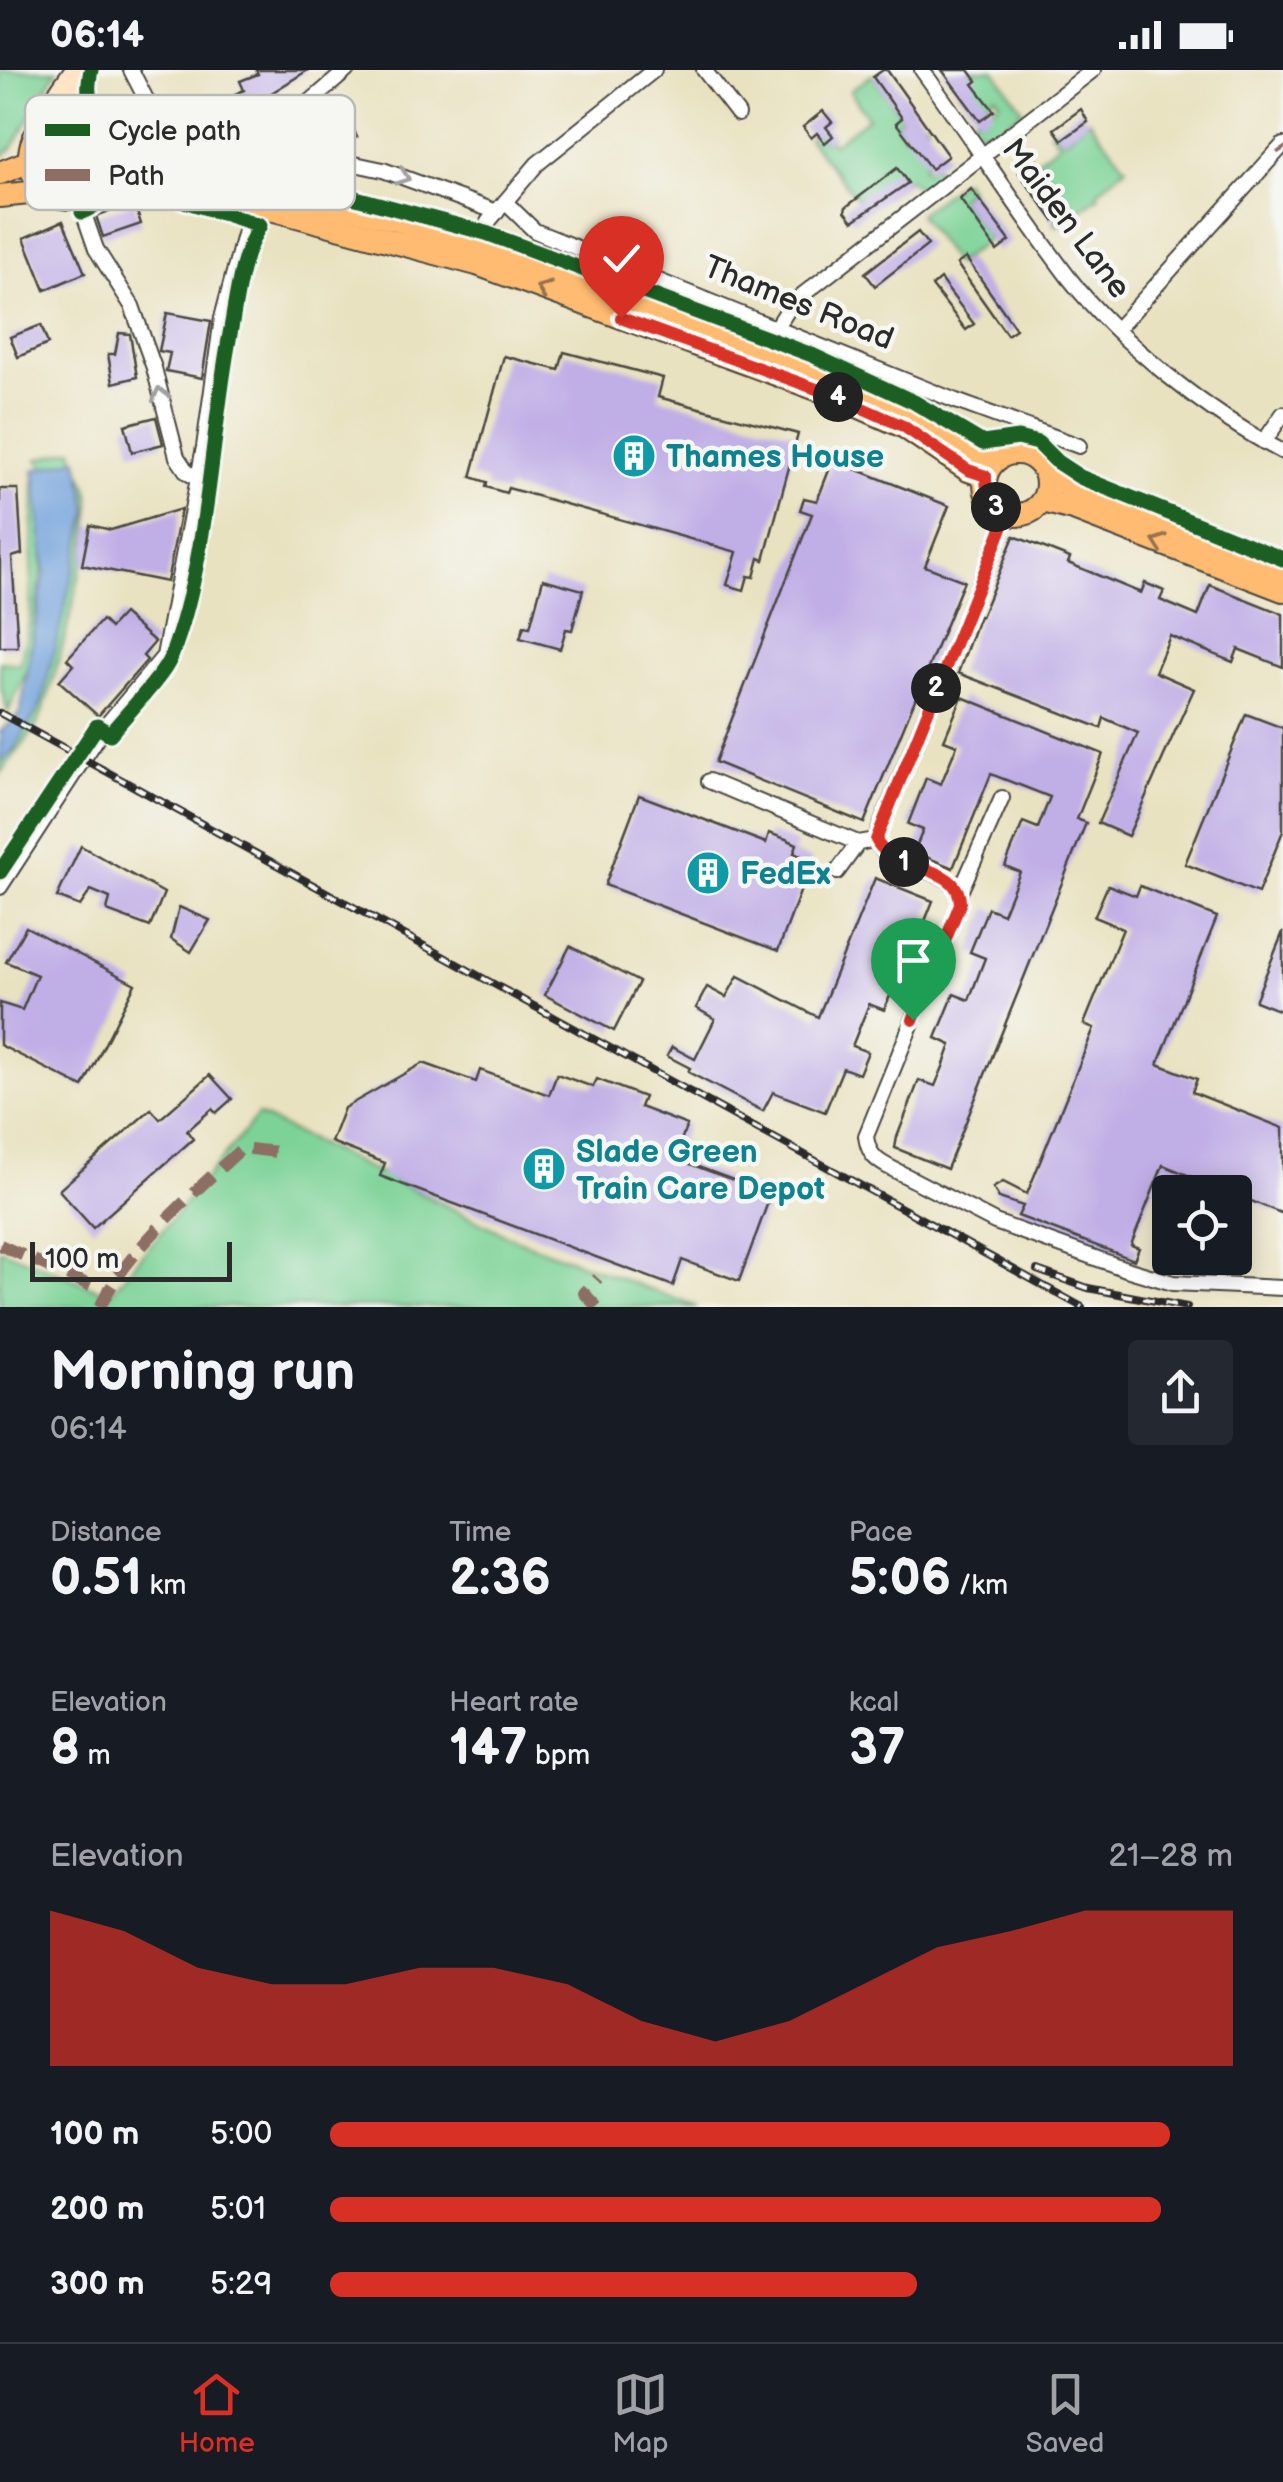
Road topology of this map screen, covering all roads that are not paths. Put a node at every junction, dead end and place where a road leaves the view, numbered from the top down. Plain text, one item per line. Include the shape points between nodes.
1 (75, 70) edge
2 (131, 70) edge
3 (346, 70) edge
4 (654, 70) edge
5 (704, 70) edge
6 (922, 70) edge
7 (1093, 70) edge
8 (58, 95) edge
9 (143, 95) edge
10 (318, 95) edge
11 (738, 114) dead end
12 (1283, 145) edge
13 (984, 154) junction
14 (25, 162) edge
15 (355, 164) edge
16 (0, 172) edge
17 (25, 194) edge
18 (0, 196) edge
19 (501, 207) junction
20 (82, 210) edge
21 (250, 210) edge
22 (274, 210) edge
23 (353, 210) edge
24 (493, 250) junction
25 (778, 327) junction
26 (1117, 328) junction
27 (1283, 414) edge
28 (1264, 442) junction
29 (1078, 446) dead end
30 (1283, 452) edge
31 (992, 467) junction
32 (196, 478) junction
33 (1047, 478) junction
34 (1042, 501) junction
35 (1008, 513) junction
36 (1283, 570) edge
37 (1283, 590) edge
38 (708, 781) dead end
39 (1002, 798) dead end
40 (876, 840) junction
41 (858, 843) junction
42 (837, 872) dead end
43 (0, 887) edge
44 (960, 892) junction
45 (1283, 1288) edge

1 - 8 main road
2 - 9 street
3 - 10 street
4 - 19 street via 537,164
5 - 11 street
6 - 13 street, Maiden Lane
7 - 13 street
12 - 26 street
13 - 25 street via 792,303
13 - 26 street, Maiden Lane via 1070,279
14 - 16 main road
15 -> 19 street, Thames Road
17 - 18 main road
19 - 24 street via 488,222
19 - 25 street, Thames Road via 535,231
32 -> 20 street via 177,457 132,306 96,250
21 - 32 street via 222,318
31 -> 22 main road, Thames Road via 968,470 903,426 833,395 477,264
23 - 24 main road, Thames Road
24 - 31 main road, Thames Road via 842,378 929,422
25 - 29 street, Thames Road
26 - 28 street, Maiden Lane via 1192,395
27 - 28 street
28 - 30 street, Maiden Lane
31 - 33 main road, Thames Road via 1018,452 1042,466
31 - 35 main road via 986,491
32 - 43 street via 164,656 103,729
33 - 34 main road
33 - 36 main road, Thames Road
34 - 35 main road via 1024,514
37 -> 34 main road
35 - 40 street
38 - 41 street
39 - 44 street
40 - 41 street
40 - 44 street via 889,856 953,881
41 - 42 street
44 - 45 street via 866,1136 876,1160 1046,1242 1173,1283

